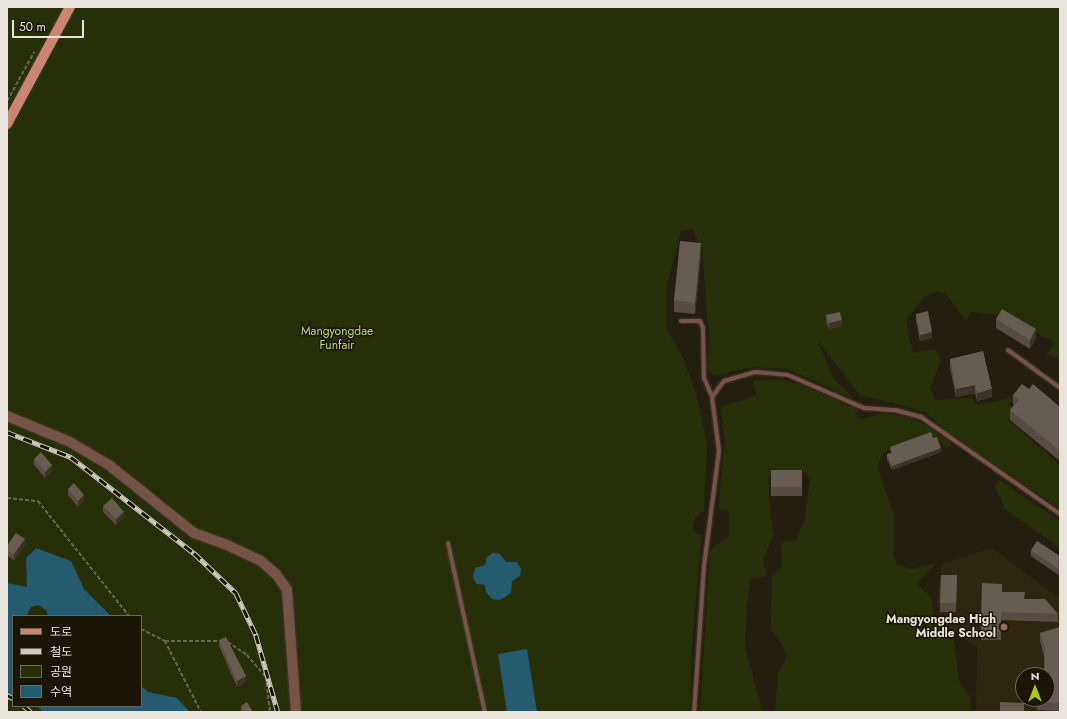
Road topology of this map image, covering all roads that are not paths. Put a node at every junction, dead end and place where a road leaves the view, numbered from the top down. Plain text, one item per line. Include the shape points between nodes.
1 (70, 7) edge
2 (7, 124) edge
3 (681, 321) dead end
4 (1008, 350) dead end
5 (1060, 388) edge
6 (712, 397) junction
7 (7, 416) edge
8 (1060, 514) edge
9 (448, 543) dead end
10 (296, 712) edge
11 (485, 712) edge
12 (694, 712) edge

1 - 2 main road
3 - 6 lane via 700,321 703,328 704,378
4 - 5 lane
6 - 8 lane via 724,381 755,372 788,375 864,408 895,410 921,417
6 - 12 lane via 719,451 704,567
7 - 10 street via 68,441 109,465 194,533 229,546 261,562 276,574 287,590
9 - 11 lane

